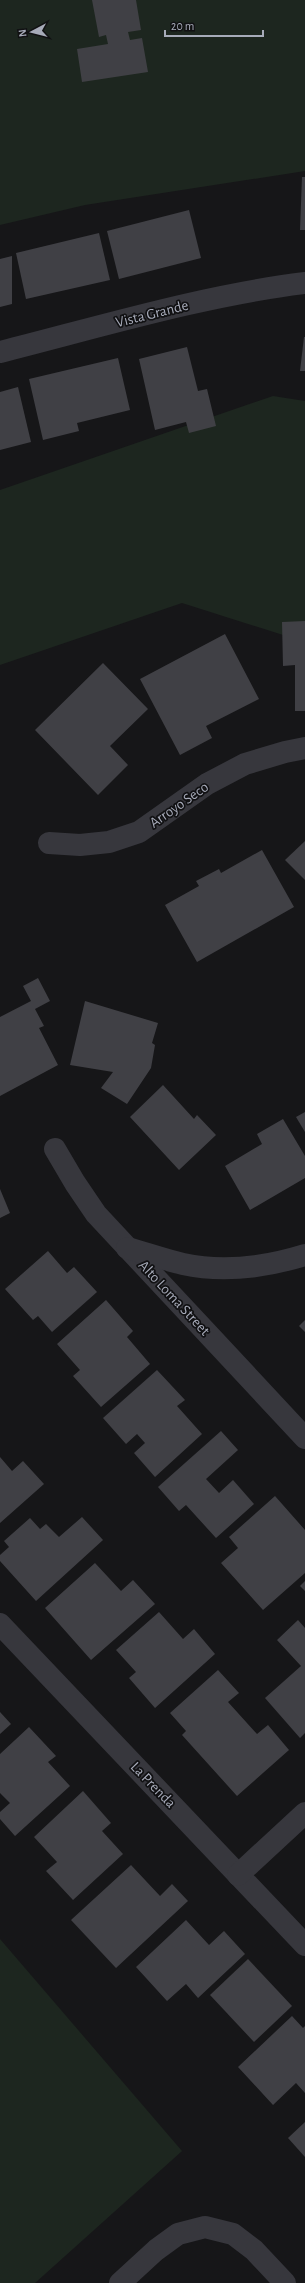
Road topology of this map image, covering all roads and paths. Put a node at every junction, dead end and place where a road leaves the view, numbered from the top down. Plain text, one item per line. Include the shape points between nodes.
1 (305, 283) edge
2 (0, 352) edge
3 (305, 748) edge
4 (49, 843) dead end
5 (56, 1149) dead end
6 (127, 1248) junction
7 (305, 1255) edge
8 (305, 1438) edge
9 (0, 1624) edge
10 (305, 1814) edge
11 (238, 1875) junction
12 (305, 1945) edge
13 (120, 2283) edge
14 (285, 2283) edge

1 - 2 street, Vista Grande via 192,304
3 - 4 street, Arroyo Seco via 239,767 207,784 139,832 109,842 80,845
5 - 6 street, Alto Loma Street via 96,1214
6 - 7 street via 185,1264 228,1268 272,1265
6 - 8 street, Alto Loma Street
9 - 11 street, La Prenda
10 - 11 street
11 - 12 street, La Prenda
13 - 14 street via 178,2234 205,2227 233,2234 254,2250

